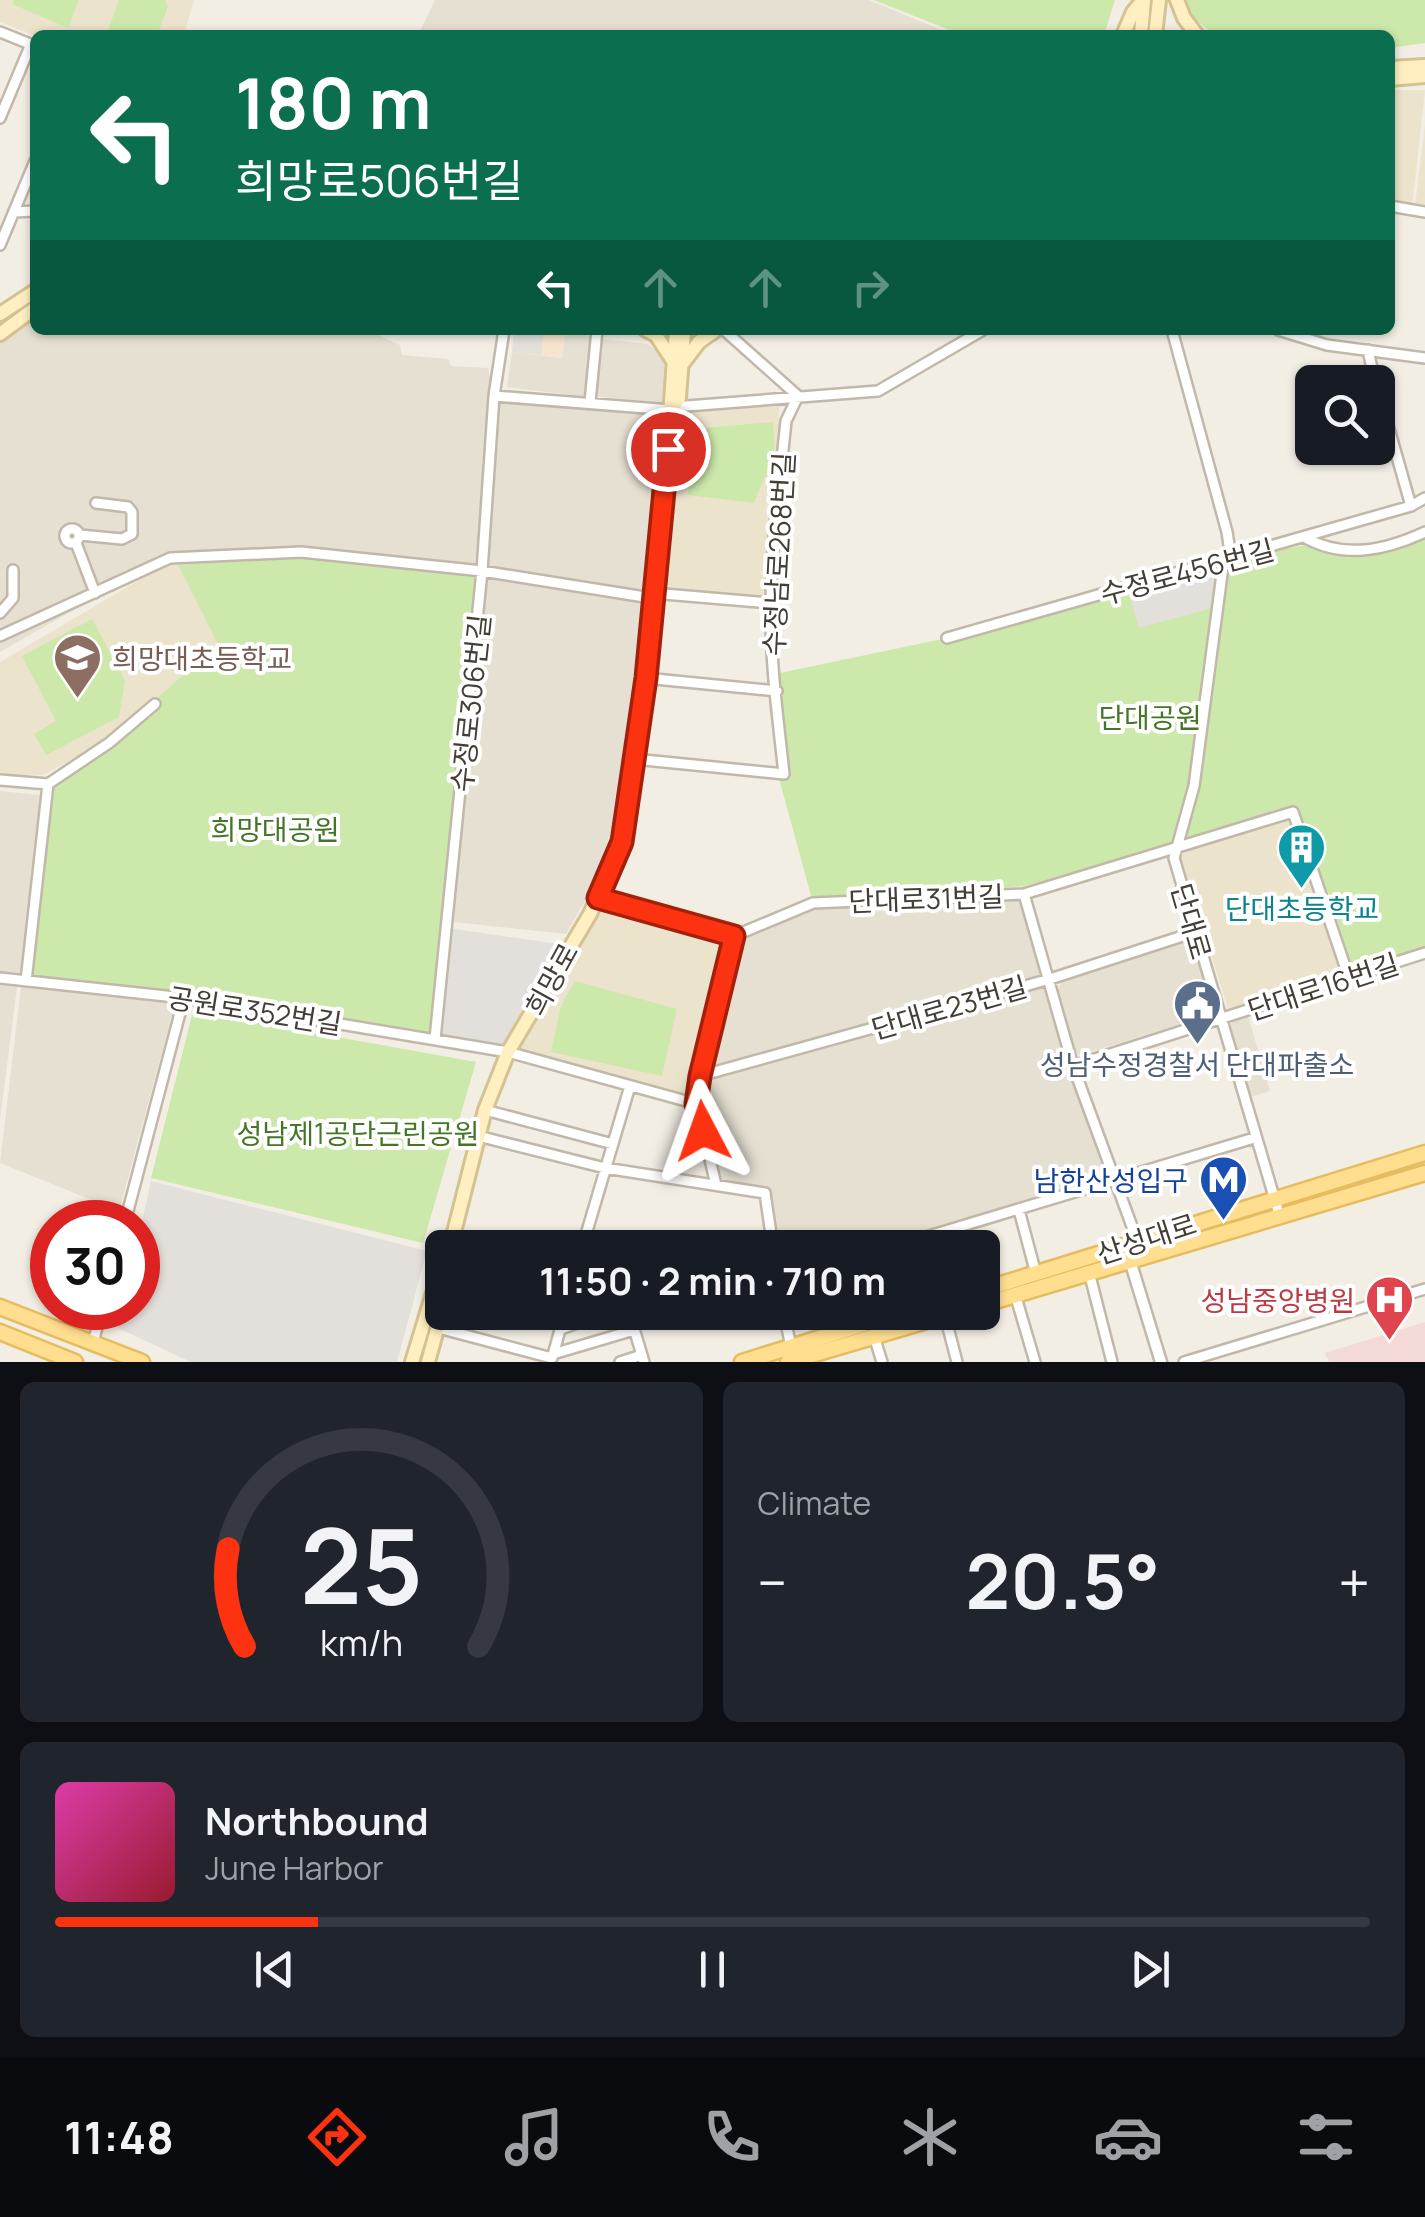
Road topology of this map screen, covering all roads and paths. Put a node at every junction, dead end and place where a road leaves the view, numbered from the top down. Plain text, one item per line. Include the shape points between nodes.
1 (1144, 0) edge
2 (1159, 0) edge
3 (1177, 0) edge
4 (1126, 30) edge
5 (1142, 30) edge
6 (1156, 30) edge
7 (1193, 30) edge
8 (0, 32) edge
9 (30, 44) edge
10 (30, 52) edge
11 (1425, 66) edge
12 (1395, 68) edge
13 (1425, 76) edge
14 (1395, 79) edge
15 (0, 118) edge
16 (30, 175) edge
17 (1395, 207) edge
18 (14, 212) junction
19 (30, 212) edge
20 (1425, 212) edge
21 (0, 244) edge
22 (30, 294) edge
23 (30, 312) edge
24 (0, 314) edge
25 (0, 334) edge
26 (503, 335) edge
27 (597, 335) edge
28 (656, 335) edge
29 (676, 335) edge
30 (683, 335) edge
31 (708, 335) edge
32 (729, 335) edge
33 (975, 335) edge
34 (1173, 335) edge
35 (1294, 335) edge
36 (1368, 350) junction
37 (1425, 358) edge
38 (677, 363) junction
39 (1371, 365) edge
40 (494, 396) junction
41 (798, 396) junction
42 (590, 402) junction
43 (673, 408) junction
44 (1395, 450) edge
45 (1425, 498) edge
46 (96, 503) dead end
47 (1411, 506) junction
48 (1425, 532) edge
49 (1304, 537) junction
50 (1228, 558) junction
51 (13, 570) dead end
52 (482, 571) junction
53 (95, 592) junction
54 (652, 595) junction
55 (770, 603) junction
56 (0, 613) edge
57 (0, 636) edge
58 (947, 638) dead end
59 (646, 678) junction
60 (778, 692) junction
61 (155, 704) dead end
62 (634, 759) junction
63 (0, 780) edge
64 (48, 784) junction
65 (1177, 848) junction
66 (1024, 894) junction
67 (598, 898) junction
68 (1195, 932) junction
69 (734, 936) junction
70 (1425, 954) edge
71 (0, 978) edge
72 (1349, 978) junction
73 (1050, 979) junction
74 (26, 980) junction
75 (184, 998) junction
76 (1220, 1019) junction
77 (436, 1039) junction
78 (508, 1052) junction
79 (1073, 1066) junction
80 (700, 1076) junction
81 (630, 1086) junction
82 (696, 1104) junction
83 (485, 1110) junction
84 (478, 1136) junction
85 (1254, 1138) junction
86 (613, 1144) junction
87 (1425, 1153) edge
88 (606, 1168) junction
89 (1425, 1172) edge
90 (1116, 1180) junction
91 (716, 1185) junction
92 (1274, 1198) junction
93 (131, 1200) edge
94 (1019, 1210) junction
95 (1280, 1217) junction
96 (454, 1230) edge
97 (587, 1230) edge
98 (770, 1230) edge
99 (961, 1230) edge
100 (1131, 1242) junction
101 (1130, 1262) junction
102 (1089, 1272) junction
103 (1036, 1274) junction
104 (1000, 1285) edge
105 (1425, 1289) edge
106 (1015, 1294) junction
107 (1000, 1299) edge
108 (0, 1306) edge
109 (96, 1330) edge
110 (428, 1330) edge
111 (437, 1330) edge
112 (446, 1330) edge
113 (560, 1330) edge
114 (634, 1330) joint
115 (787, 1330) edge
116 (846, 1330) edge
117 (895, 1330) edge
118 (953, 1330) edge
119 (0, 1333) edge
120 (874, 1336) junction
121 (93, 1343) junction
122 (790, 1355) edge
123 (552, 1358) edge
124 (643, 1358) edge
125 (420, 1359) edge
126 (812, 1359) edge
127 (74, 1362) edge
128 (142, 1362) edge
129 (620, 1362) edge
130 (742, 1362) edge
131 (882, 1362) edge
132 (957, 1362) edge
133 (1035, 1362) edge
134 (1112, 1362) edge
135 (1160, 1362) edge
136 (1184, 1362) edge

1 - 4 main road
1 - 5 main road
2 - 6 main road
3 - 7 main road
8 - 9 street
10 - 15 street
11 - 12 main road
13 - 14 main road
16 - 18 street
17 - 20 street
18 - 19 street
18 - 21 street
22 - 24 main road
23 - 25 main road
26 - 40 street, 수정로306번길
27 - 42 street
28 - 38 main road
29 - 38 main road, 희망로
30 - 38 main road, 희망로
31 - 38 main road
32 - 41 street
33 - 41 street via 878,391
34 - 50 street, 단대로 via 1228,532
35 - 36 street
36 - 37 street
36 - 39 street
38 - 43 main road, 희망로
40 - 42 street
40 - 52 street, 수정로306번길
41 - 43 street
41 - 55 street, 수정남로268번길 via 786,420
42 - 43 street
43 - 54 main road, 희망로
44 - 47 street
45 - 47 street, 수정로456번길
46 - 53 street via 132,512 131,536 78,539
47 - 49 street, 수정로456번길
48 - 49 street via 1394,546 1348,552
49 - 50 street, 수정로456번길
50 - 58 street, 수정로456번길
50 - 65 street, 단대로 via 1194,786
51 - 56 street via 13,598
52 - 53 street via 300,552 170,558
52 - 54 street
52 - 77 street, 수정로306번길
53 - 57 street
54 - 55 street
54 - 59 main road, 희망로
55 - 60 street, 수정남로268번길
59 - 60 street
59 - 62 main road, 희망로
60 - 62 street, 수정남로268번길 via 784,774
61 - 64 street
62 - 67 main road, 희망로 via 622,842
63 - 64 street
64 - 74 street
65 - 66 street, 단대로31번길
65 - 68 street, 단대로 via 1174,858
65 - 72 street, 단대로31번길 via 1293,812
66 - 69 street, 단대로31번길 via 812,903
66 - 73 street
67 - 69 street
67 - 78 main road, 희망로
68 - 73 street, 단대로23번길
68 - 76 street, 단대로
69 - 80 street
70 - 72 street, 단대로16번길
71 - 74 street, 공원로352번길
72 - 76 street, 단대로16번길
73 - 79 street
73 - 80 street, 단대로23번길
74 - 75 street, 공원로352번길
75 - 77 street, 공원로352번길
75 - 93 street
76 - 79 street, 단대로16번길
76 - 85 street, 단대로
77 - 78 street, 공원로352번길
78 - 81 street, 공원로352번길
78 - 83 main road, 희망로
79 - 90 street
80 - 82 street
81 - 82 street, 공원로352번길
81 - 86 street
82 - 91 street
83 - 84 main road, 희망로
83 - 86 street
84 - 88 street
84 - 96 main road, 희망로
85 - 90 street
85 - 92 street, 단대로
86 - 88 street
87 - 92 main road, 산성대로
88 - 91 street
88 - 97 street
89 - 95 main road, 산성대로
90 - 94 street
90 - 100 street
91 - 98 street via 765,1194
92 - 95 street, 단대로
92 - 100 main road, 산성대로
94 - 99 street
94 - 103 street
95 - 101 main road, 산성대로
100 - 101 street
100 - 103 main road, 산성대로
101 - 102 main road, 산성대로
101 - 135 street
102 - 106 main road, 산성대로
102 - 134 street
103 - 104 main road, 산성대로
105 - 136 street
106 - 107 main road, 산성대로
106 - 133 street
108 - 121 main road
109 - 121 street
110 - 125 main road
111 - 125 main road
112 - 123 street
113 - 123 street
114 - 123 street
114 - 124 street
115 - 122 street
116 - 122 main road
117 - 120 main road
118 - 132 street
119 - 127 main road
120 - 126 main road
120 - 131 street
121 - 128 main road
122 - 126 main road
122 - 130 main road
124 - 129 street

